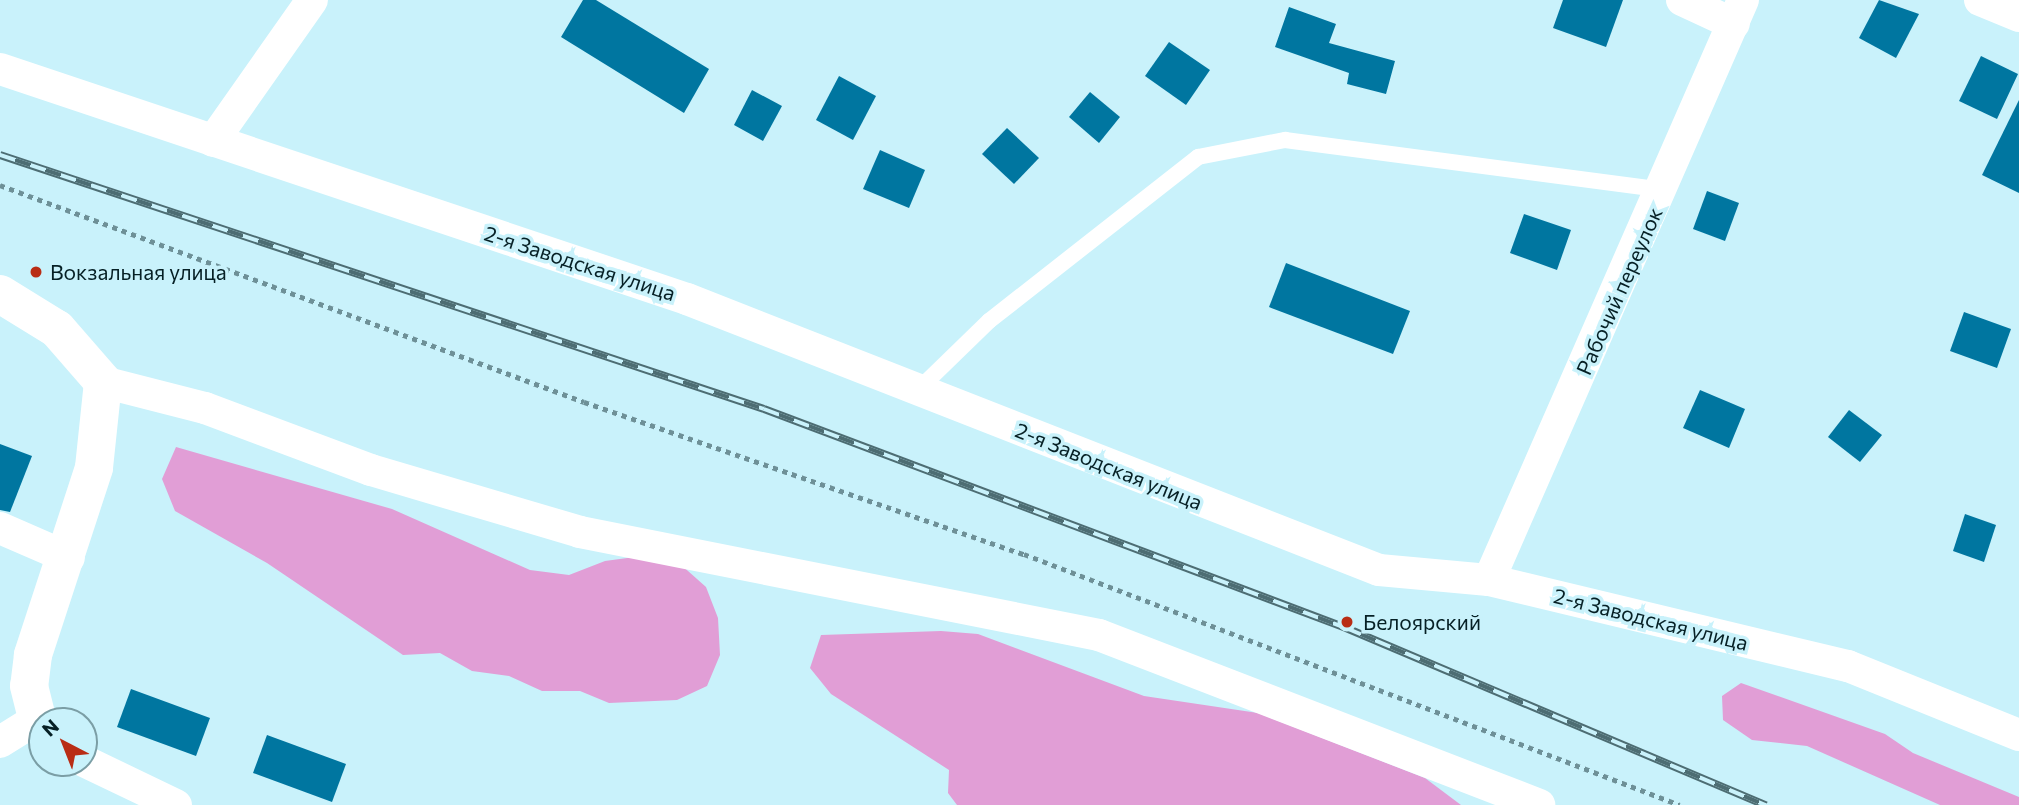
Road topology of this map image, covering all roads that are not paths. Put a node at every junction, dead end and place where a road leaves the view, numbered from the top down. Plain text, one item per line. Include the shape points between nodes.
1 (312, 0) edge
2 (1682, 0) edge
3 (1980, 0) edge
4 (1739, 12) edge
5 (2019, 16) edge
6 (0, 69) edge
7 (213, 141) junction
8 (1664, 190) junction
9 (0, 294) edge
10 (103, 382) junction
11 (919, 389) junction
12 (0, 528) edge
13 (68, 558) junction
14 (1489, 580) junction
15 (35, 707) edge
16 (28, 727) edge
17 (2019, 735) edge
18 (0, 742) edge
19 (98, 768) edge
20 (176, 805) edge
21 (1539, 805) edge

1 - 7 street
2 - 4 street
3 - 5 street
4 - 8 street, Рабочий переулок
6 - 7 street, 2-я Заводская улица
7 - 11 street, 2-я Заводская улица via 688,299
8 - 11 lane via 1285,140 1198,157 989,321
8 - 14 street, Рабочий переулок
9 - 10 street via 57,329
10 - 13 street via 94,468
10 - 21 street via 205,408 372,470 580,532 1099,635
11 - 14 street, 2-я Заводская улица via 1379,570
12 - 13 street
13 - 15 street via 33,655 29,686
14 - 17 street, 2-я Заводская улица via 1848,666
16 - 18 street
19 - 20 street

